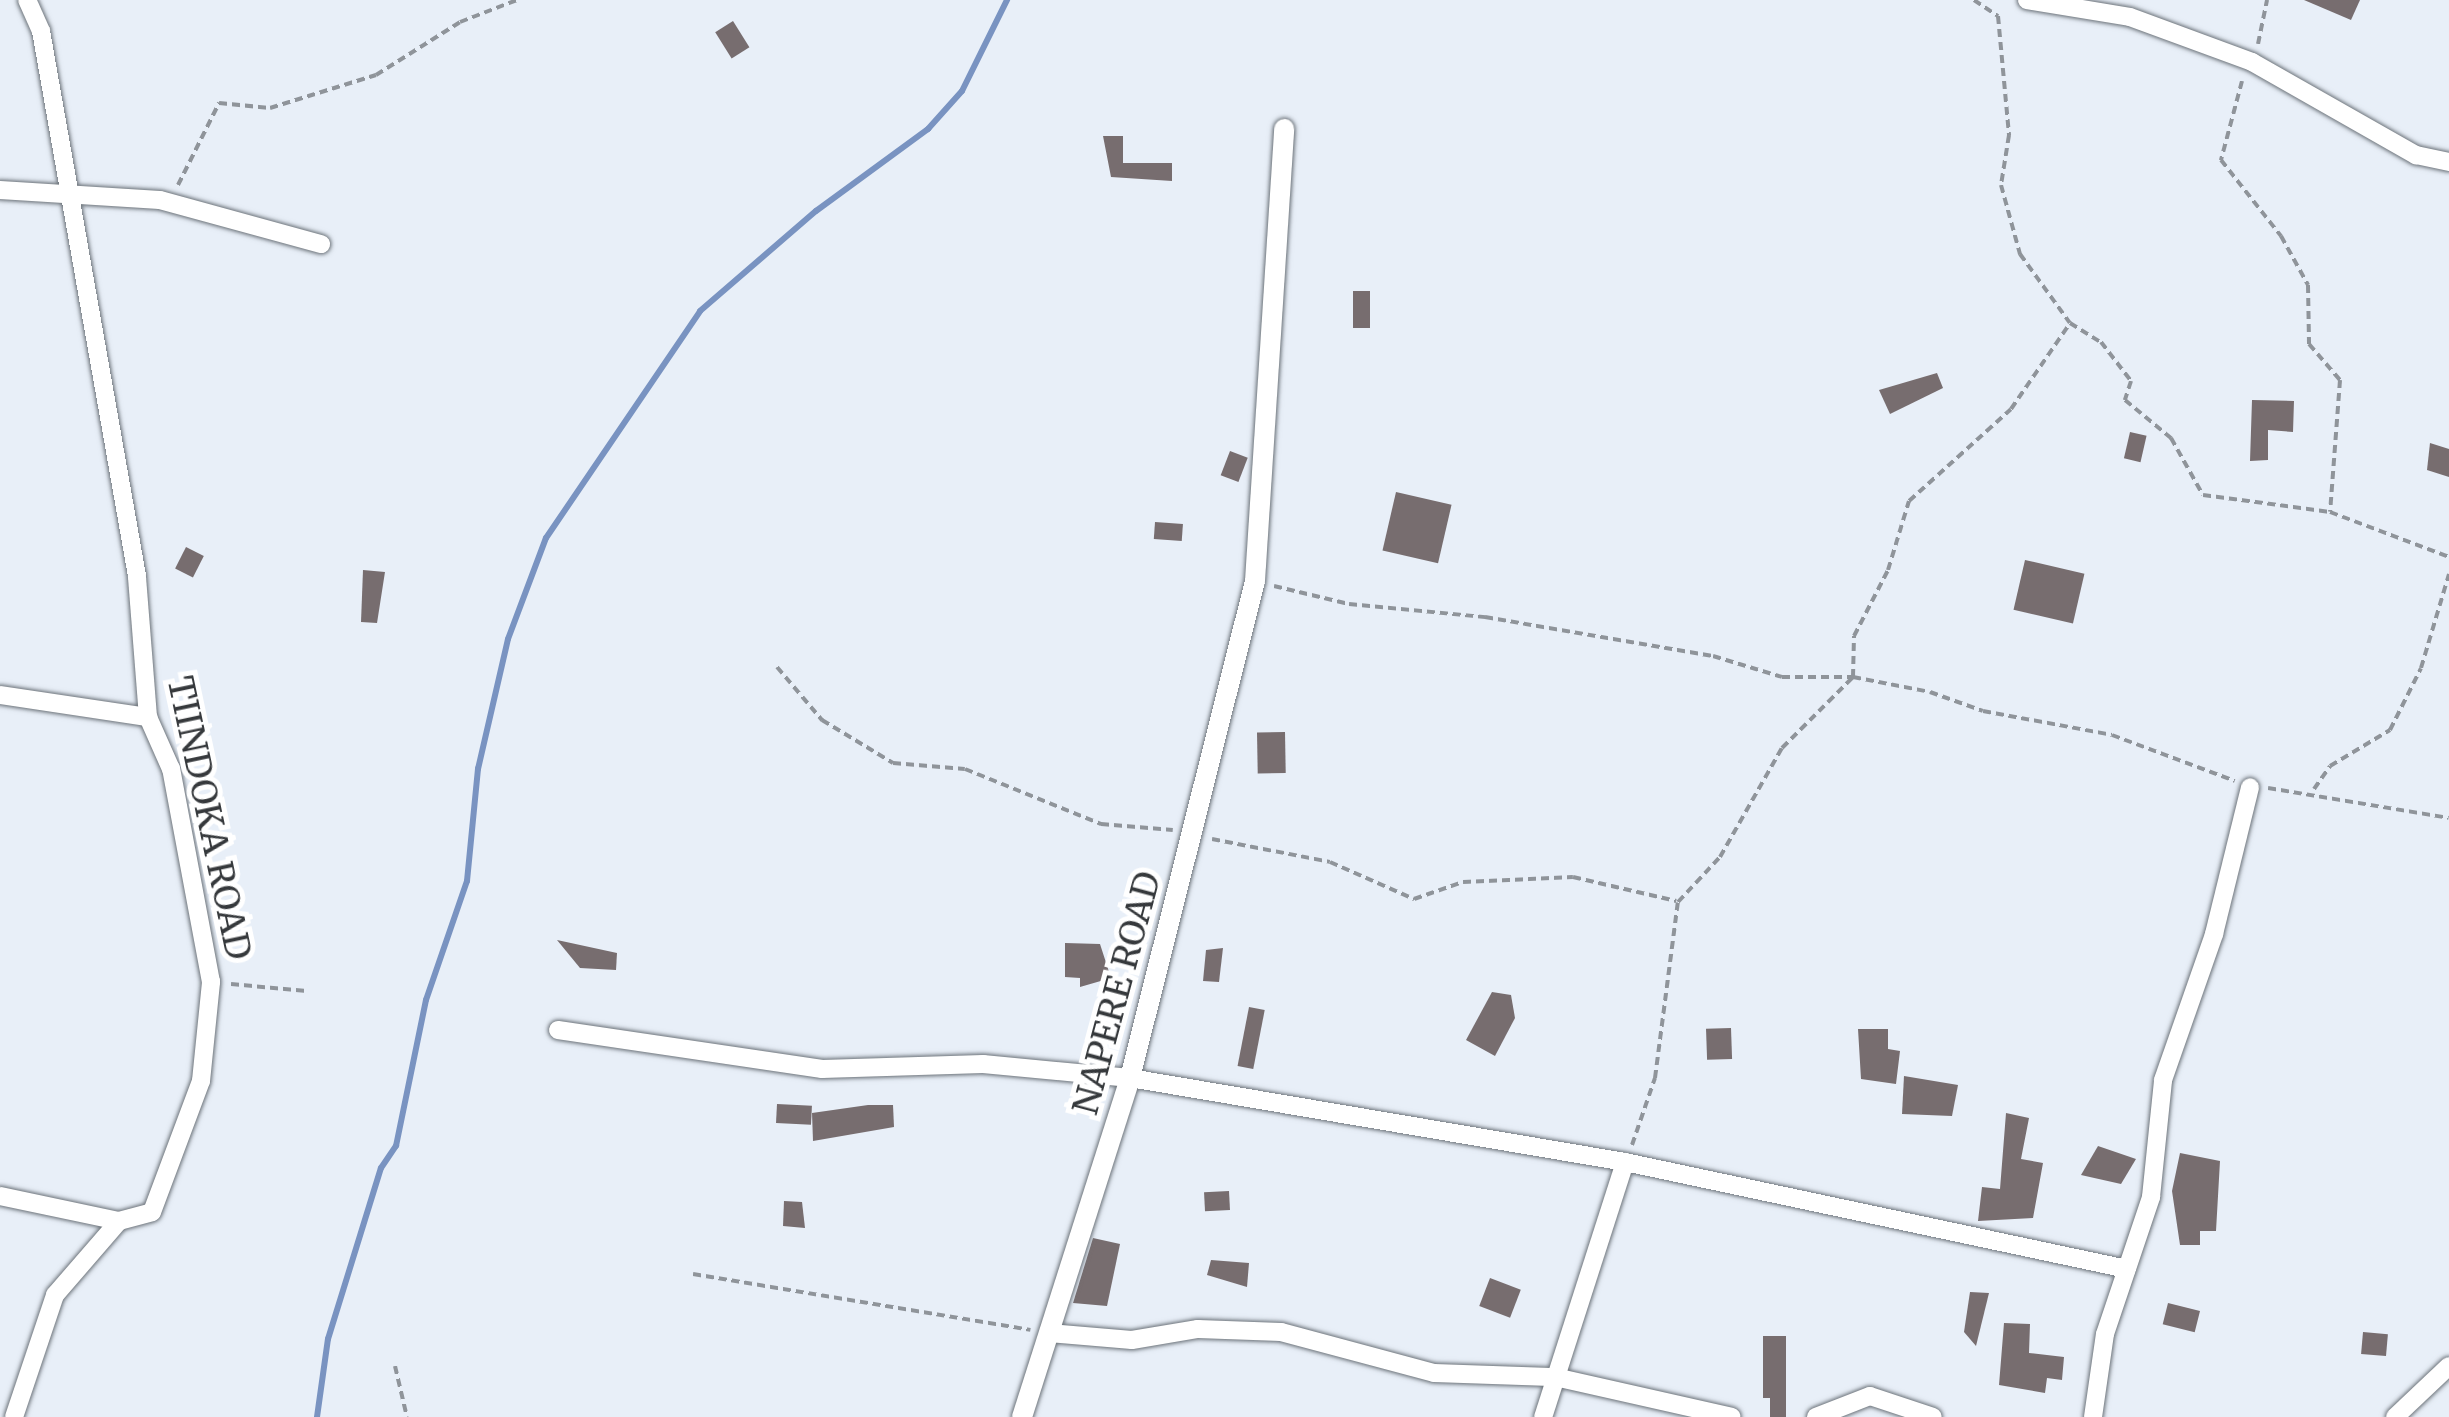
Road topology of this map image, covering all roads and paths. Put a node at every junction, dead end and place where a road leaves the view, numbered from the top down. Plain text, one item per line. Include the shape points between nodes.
1 (26, 0) edge
2 (517, 0) edge
3 (1974, 0) edge
4 (2026, 0) edge
5 (2267, 0) edge
6 (2252, 62) junction
7 (1284, 130) dead end
8 (2449, 162) edge
9 (0, 190) edge
10 (70, 194) junction
11 (172, 203) junction
12 (321, 244) dead end
13 (2070, 324) junction
14 (2330, 512) junction
15 (2449, 557) edge
16 (2449, 574) edge
17 (1255, 581) junction
18 (1854, 677) junction
19 (0, 695) edge
20 (148, 717) junction
21 (2250, 786) junction
22 (2313, 790) junction
23 (2449, 818) edge
24 (211, 982) junction
25 (307, 992) dead end
26 (558, 1030) dead end
27 (1130, 1078) junction
28 (1626, 1162) junction
29 (0, 1196) edge
30 (119, 1221) junction
31 (2127, 1270) junction
32 (693, 1274) dead end
33 (1049, 1333) junction
34 (395, 1366) dead end
35 (2449, 1366) edge
36 (1555, 1378) junction
37 (14, 1417) edge
38 (407, 1417) edge
39 (1022, 1417) edge
40 (1543, 1417) edge
41 (1732, 1417) edge
42 (1816, 1417) edge
43 (1933, 1417) edge
44 (2093, 1417) edge
45 (2395, 1417) edge

1 - 10 street, TIINDOKA ROAD via 41,31
2 - 11 path via 460,22 376,76 270,108 219,103
3 - 13 path via 1998,16 2009,135 2001,185 2020,254
4 - 6 street via 2130,17
5 - 6 path
6 - 8 street via 2416,155
6 - 14 path via 2220,160 2281,236 2308,285 2309,344 2340,380
7 - 17 street, NAPERE ROAD
9 - 10 street
10 - 11 street
10 - 20 street, TIINDOKA ROAD via 137,576
11 - 12 street
13 - 14 path via 2101,342 2131,381 2125,400 2171,438 2203,495
13 - 18 path via 2012,409 1910,501 1888,570 1854,636
14 - 15 path
16 - 22 path via 2421,668 2390,730 2330,766
17 - 18 path via 1349,604 1485,617 1713,656 1782,677
17 - 27 street, NAPERE ROAD
18 - 21 path via 2112,734
18 - 28 path via 1782,748 1720,857 1678,902 1654,1078
19 - 20 street
20 - 24 street, TIINDOKA ROAD via 171,770
21 - 22 path
21 - 31 street via 2214,934 2163,1080 2151,1197
22 - 23 path
24 - 25 path
24 - 30 street, TIINDOKA ROAD via 201,1081 152,1212
26 - 27 street via 822,1070 983,1064
27 - 28 street
27 - 33 street, NAPERE ROAD
28 - 31 street
28 - 36 street
29 - 30 street
30 - 37 street, TIINDOKA ROAD via 56,1295
31 - 44 street via 2105,1334
32 - 33 path
33 - 36 street via 1132,1340 1198,1329 1281,1332 1434,1372
33 - 39 street, NAPERE ROAD
34 - 38 path
35 - 45 street
36 - 40 street
36 - 41 street
42 - 43 street via 1870,1396

